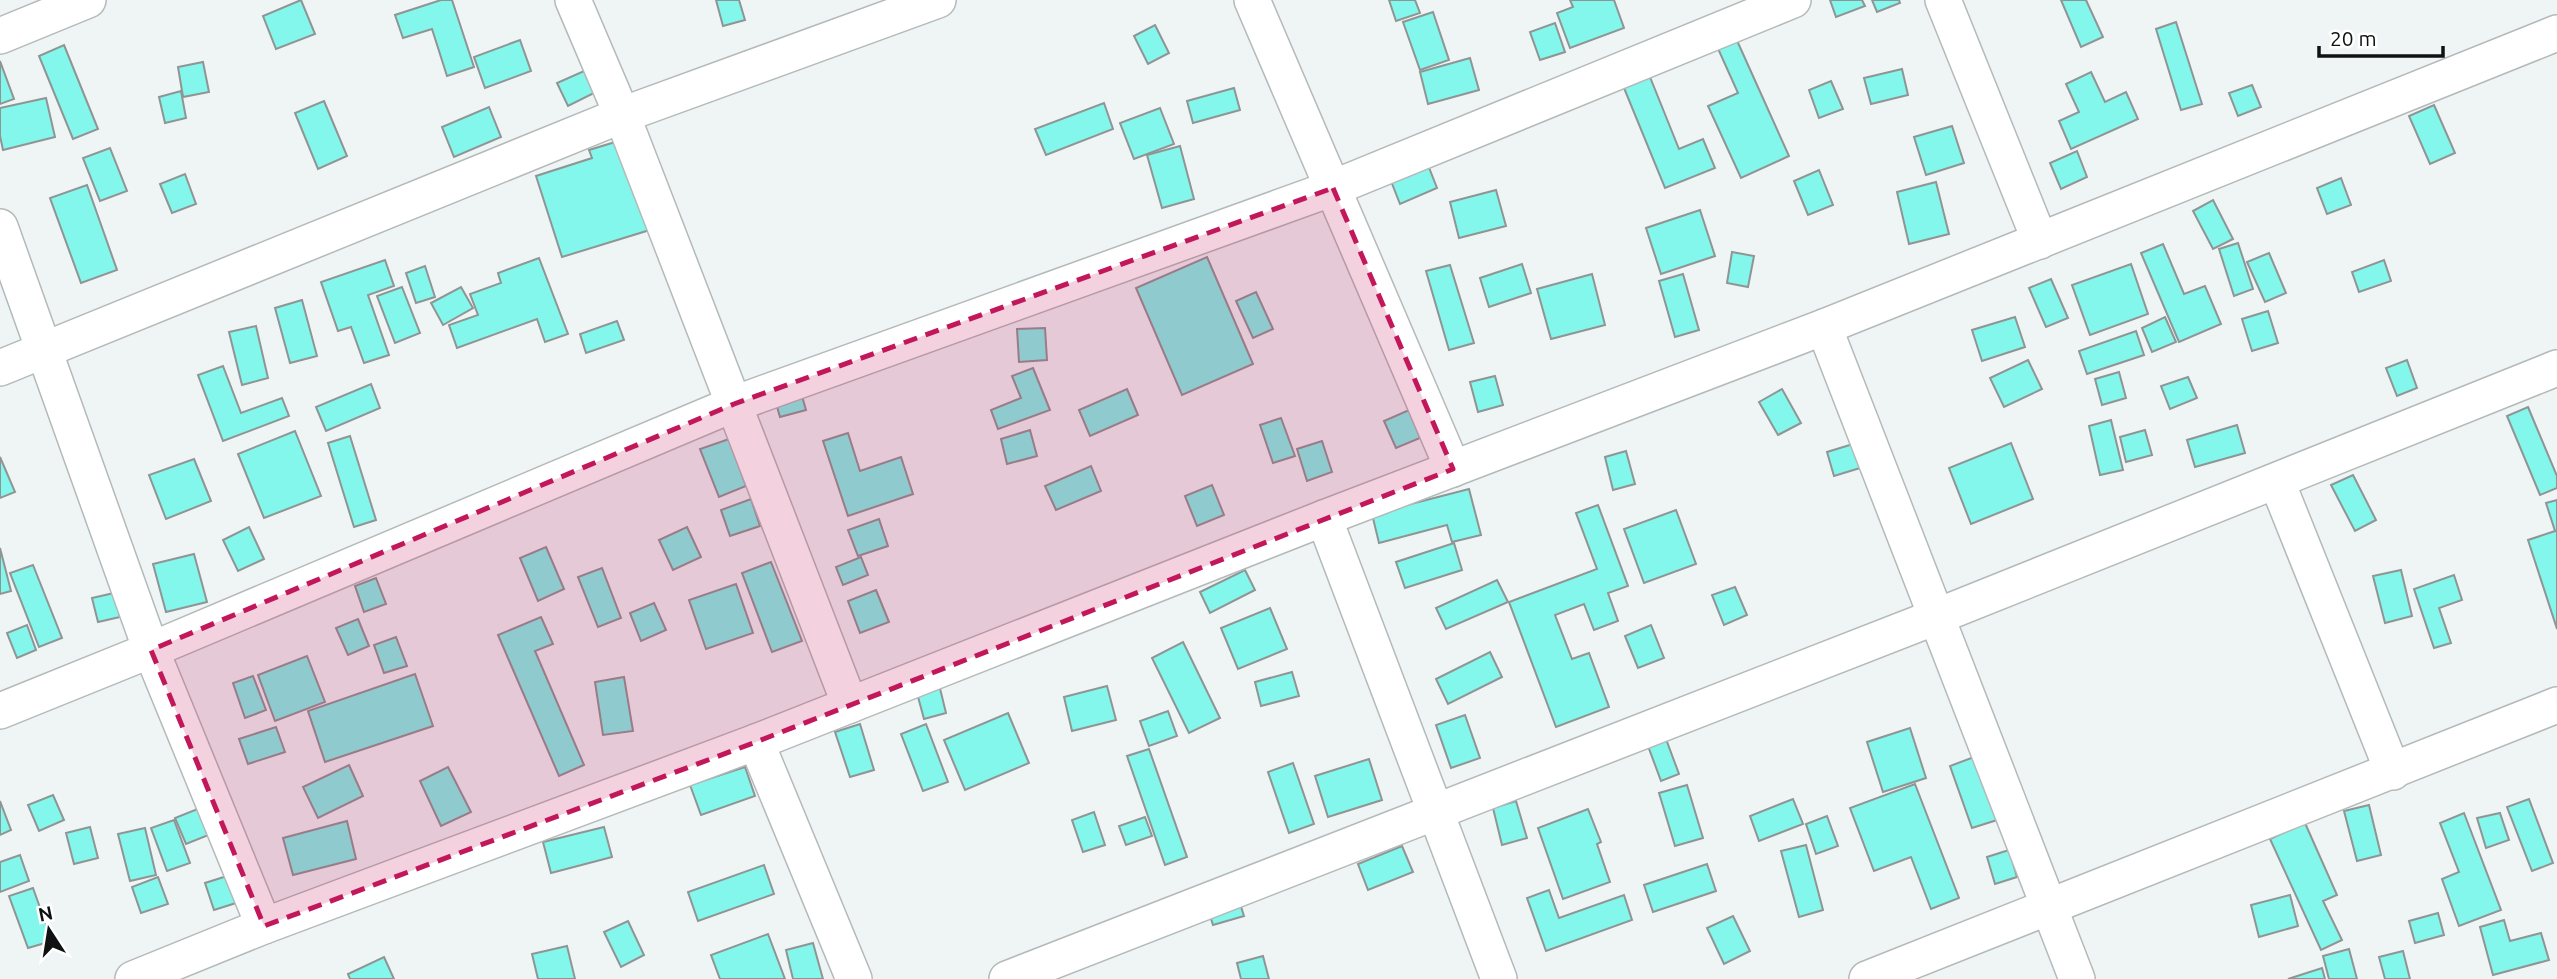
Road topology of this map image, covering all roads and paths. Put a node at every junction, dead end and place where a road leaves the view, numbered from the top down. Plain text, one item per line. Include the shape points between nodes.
1 (88, 0) edge
2 (573, 0) edge
3 (938, 0) edge
4 (1252, 0) edge
5 (1793, 0) edge
6 (1942, 0) edge
7 (2557, 33) edge
8 (0, 36) edge
9 (622, 116) junction
10 (1333, 188) junction
11 (0, 227) edge
12 (2040, 241) junction
13 (1824, 327) junction
14 (43, 351) junction
15 (0, 368) edge
16 (2557, 368) edge
17 (734, 404) junction
18 (1453, 469) junction
19 (2277, 482) junction
20 (1324, 518) junction
21 (1938, 616) junction
22 (151, 650) junction
23 (850, 705) junction
24 (2557, 705) edge
25 (0, 711) edge
26 (756, 742) junction
27 (2393, 772) junction
28 (1436, 813) junction
29 (2048, 908) junction
30 (264, 926) junction
31 (133, 979) edge
32 (855, 979) edge
33 (1007, 979) edge
34 (1499, 979) edge
35 (1867, 979) edge
36 (2077, 979) edge

1 - 8 street
2 - 9 street
3 - 9 street
4 - 10 street
5 - 10 street
6 - 12 street
7 - 12 street
9 - 14 street
9 - 17 street
10 - 17 street
10 - 18 street
11 - 14 street
12 - 13 street
13 - 18 street
13 - 21 street
14 - 15 street
14 - 22 street
16 - 19 street
17 - 22 street
17 - 23 street
18 - 20 street
19 - 21 street
19 - 27 street
20 - 23 street
20 - 28 street
21 - 28 street
21 - 29 street
22 - 25 street
22 - 30 street
23 - 26 street
24 - 27 street
26 - 30 street
26 - 32 street
27 - 29 street
28 - 33 street
28 - 34 street
29 - 35 street
29 - 36 street
30 - 31 street

